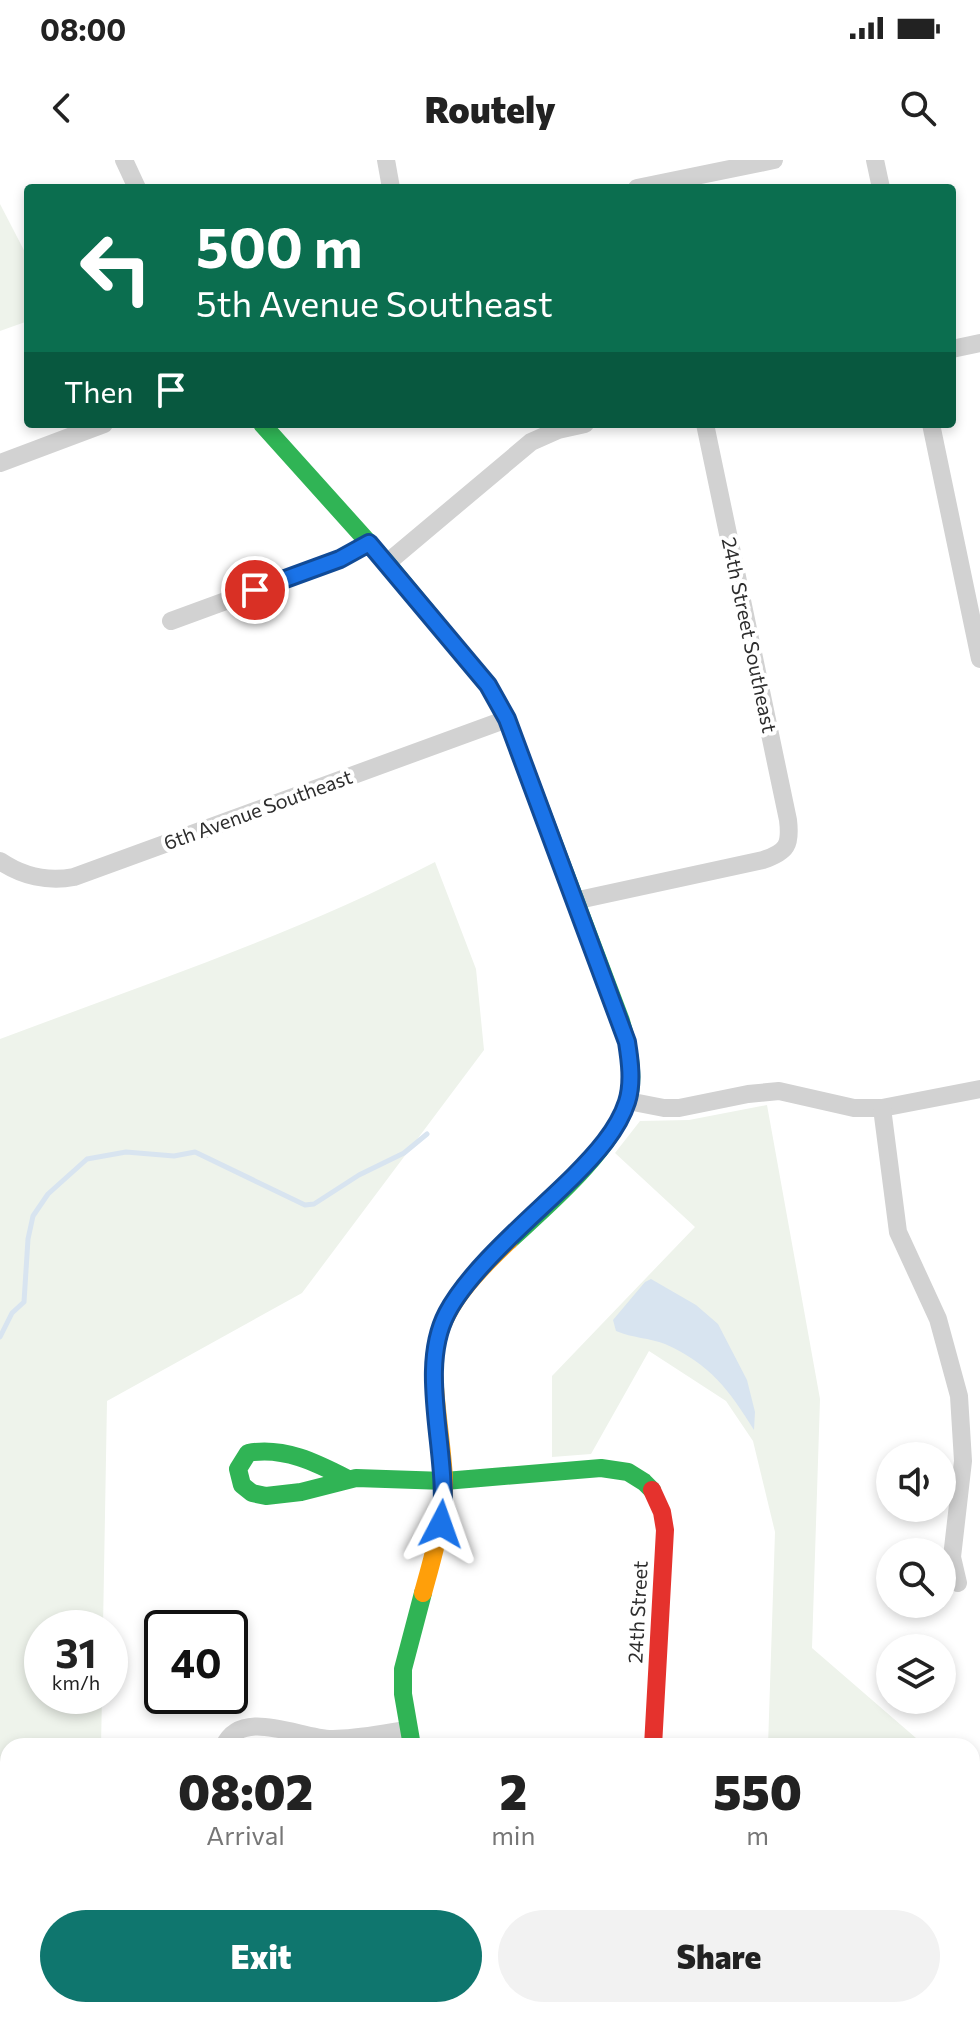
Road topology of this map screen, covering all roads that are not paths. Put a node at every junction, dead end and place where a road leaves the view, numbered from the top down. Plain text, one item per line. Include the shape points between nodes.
1 (124, 160) edge
2 (386, 160) edge
3 (774, 160) edge
4 (875, 160) edge
5 (135, 184) edge
6 (390, 184) edge
7 (657, 184) edge
8 (880, 184) edge
9 (980, 343) edge
10 (956, 348) edge
11 (93, 428) edge
12 (266, 428) edge
13 (554, 428) edge
14 (706, 428) edge
15 (932, 428) edge
16 (0, 463) edge
17 (369, 543) junction
18 (387, 563) junction
19 (171, 621) dead end
20 (980, 659) edge
21 (507, 719) junction
22 (4, 863) edge
23 (574, 901) junction
24 (980, 1089) edge
25 (628, 1101) junction
26 (882, 1108) junction
27 (348, 1479) junction
28 (444, 1481) junction
29 (958, 1583) dead end
30 (229, 1738) edge
31 (312, 1738) edge
32 (410, 1738) edge
33 (653, 1738) edge

1 - 5 street
2 - 6 street
3 - 7 street
4 - 8 street
9 - 10 street
11 - 16 street
12 - 17 main road
13 - 18 street via 517,452
14 - 23 street, 24th Street Southeast via 788,820 786,846 763,860
15 - 20 street
17 - 18 main road
17 - 19 street via 340,559
18 - 21 main road via 488,685
21 - 22 street, 6th Avenue Southeast via 74,877 36,877
21 - 23 main road
23 - 25 main road via 627,1042
24 - 26 street
25 - 26 street via 679,1108 779,1091 854,1108
25 - 28 main road via 601,1146 476,1273 447,1313 434,1361
26 - 29 street via 898,1232 938,1319 959,1396 963,1461 952,1557
27 - 27 main road via 260,1497 246,1491 238,1469 248,1453 269,1451
27 - 28 main road
28 - 32 main road via 441,1524 404,1660
28 - 33 main road, 24th Street via 598,1469 628,1472 647,1484 660,1502 665,1530
30 - 31 street via 246,1727

